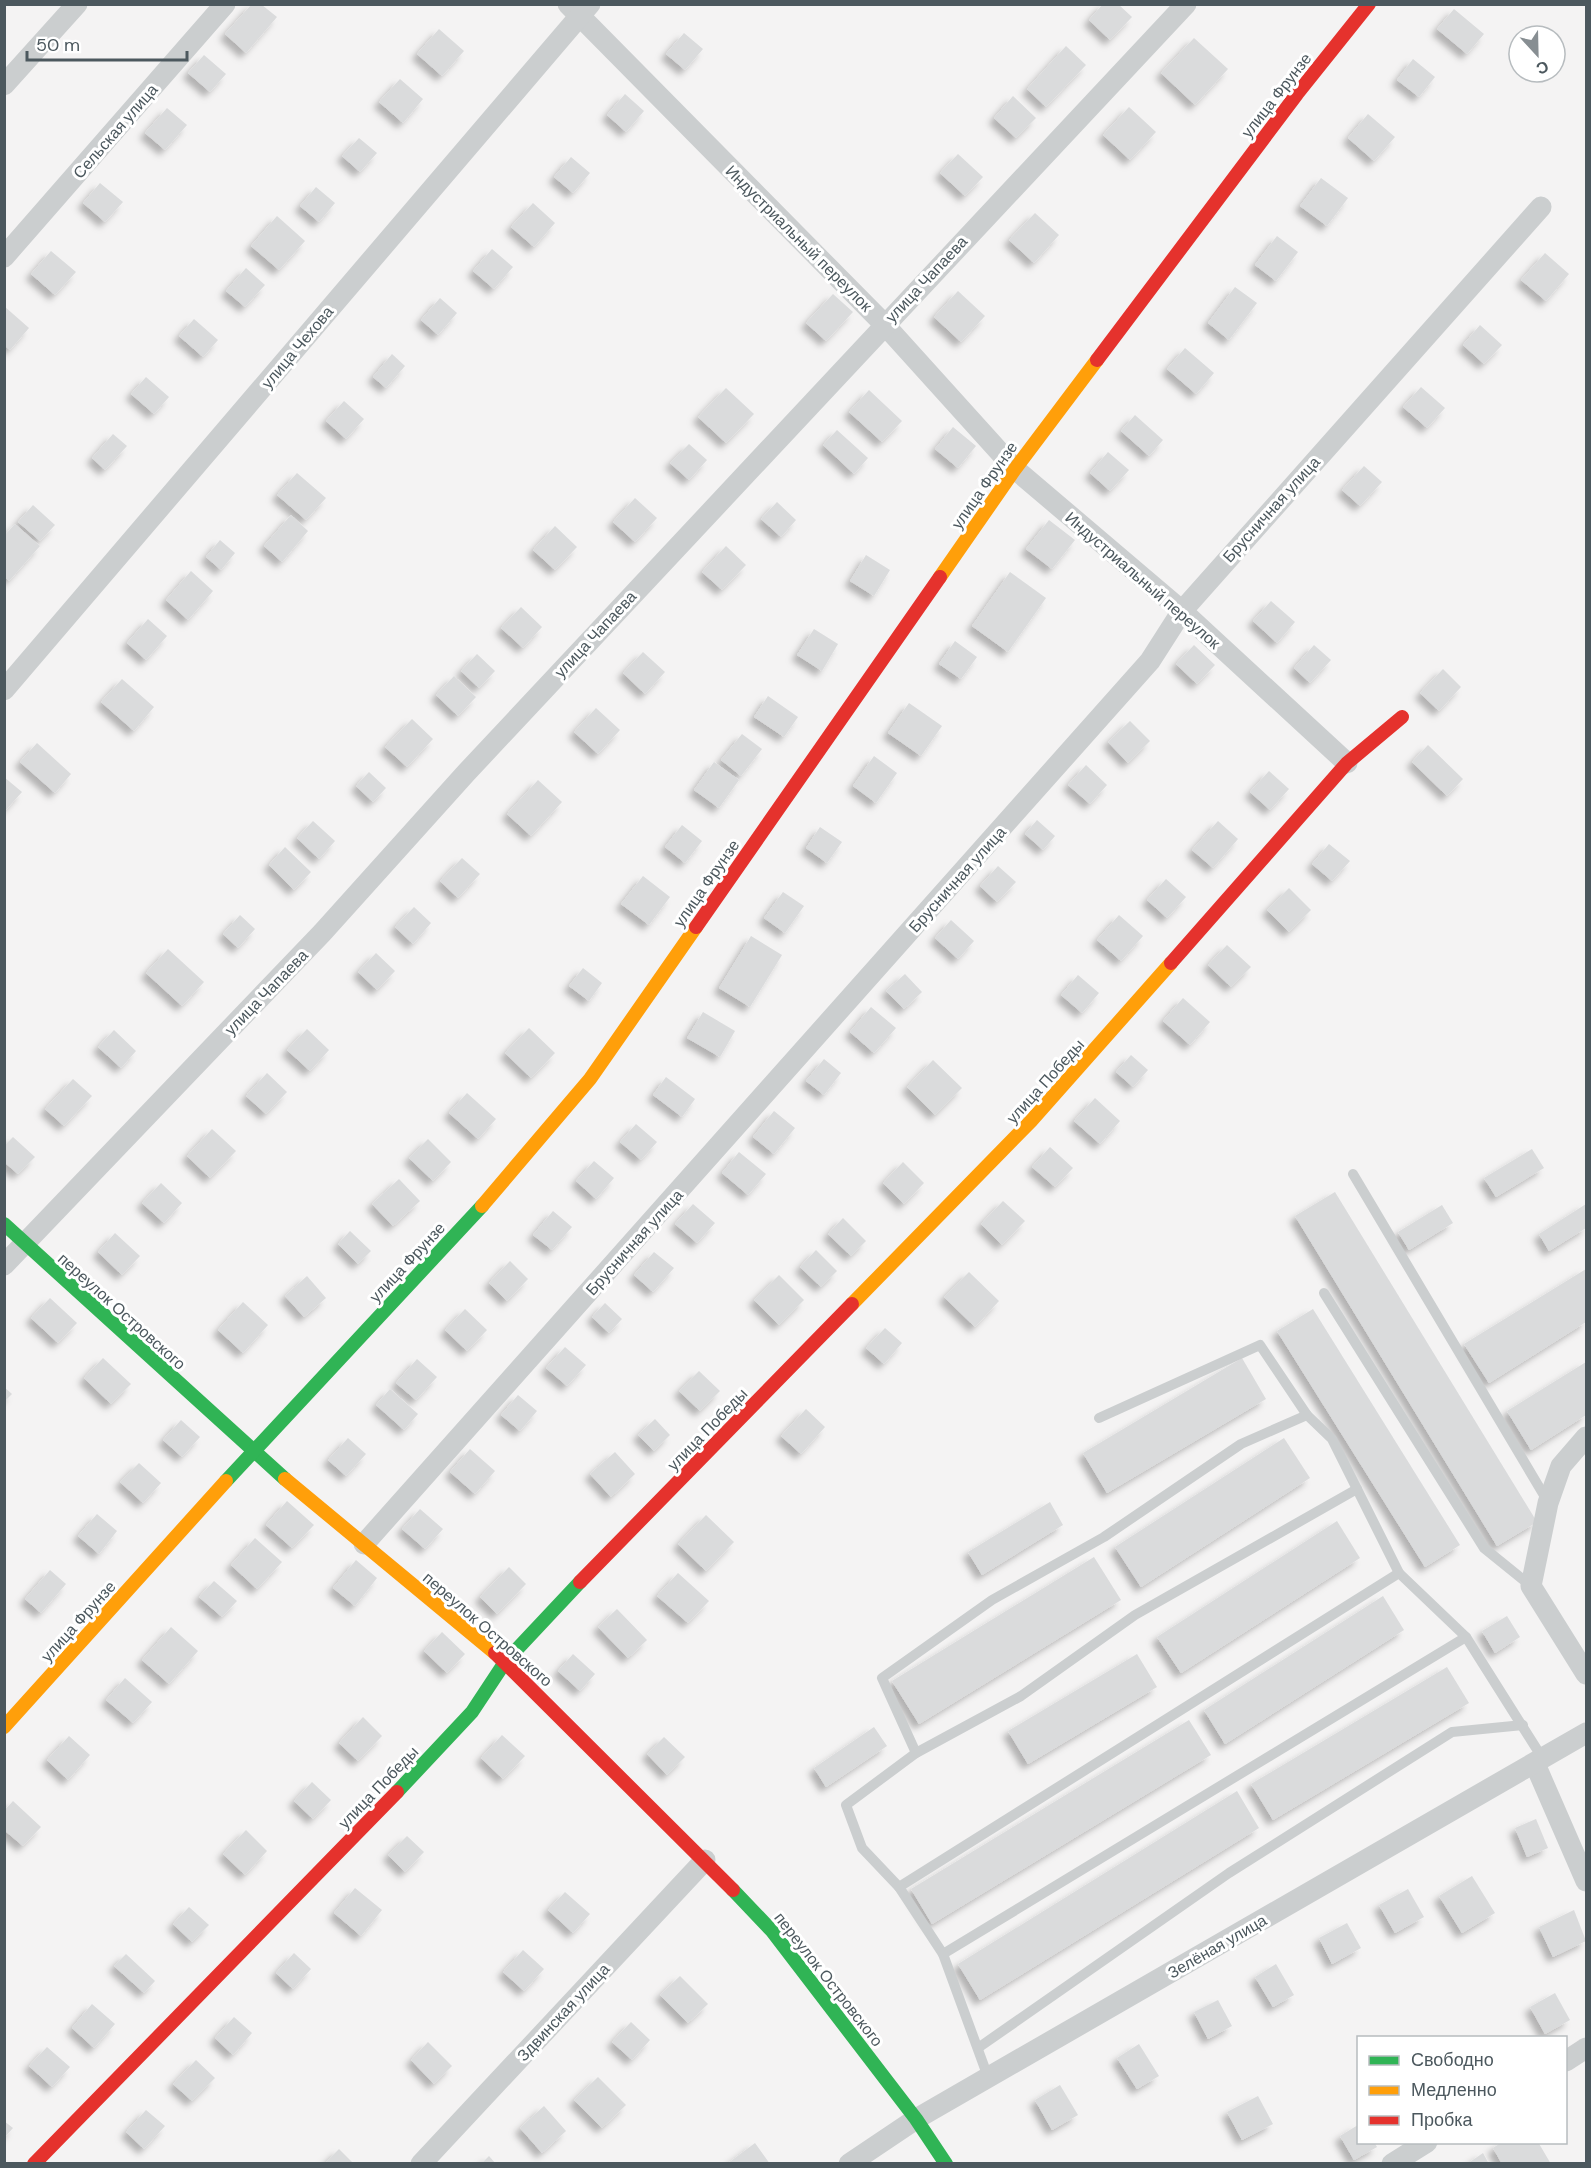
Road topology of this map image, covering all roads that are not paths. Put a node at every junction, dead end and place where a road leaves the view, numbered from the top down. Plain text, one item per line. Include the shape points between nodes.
1 (77, 4) edge
2 (225, 4) edge
3 (1186, 4) edge
4 (1369, 4) edge
5 (579, 8) edge
6 (4, 85) edge
7 (1541, 207) dead end
8 (4, 257) edge
9 (884, 324) junction
10 (1015, 469) junction
11 (1182, 611) junction
12 (4, 690) edge
13 (1402, 717) dead end
14 (1347, 763) junction
15 (1353, 1174) dead end
16 (4, 1224) edge
17 (24, 1244) junction
18 (4, 1265) edge
19 (1324, 1293) dead end
20 (1307, 1415) junction
21 (1099, 1418) dead end
22 (1587, 1437) edge
23 (253, 1452) junction
24 (1357, 1489) junction
25 (1548, 1503) junction
26 (364, 1544) junction
27 (1399, 1573) junction
28 (1531, 1586) junction
29 (1466, 1637) junction
30 (505, 1662) junction
31 (1587, 1674) edge
32 (1523, 1725) junction
33 (4, 1727) edge
34 (1587, 1733) edge
35 (916, 1753) junction
36 (1539, 1761) junction
37 (705, 1860) junction
38 (1587, 1881) edge
39 (899, 1887) junction
40 (943, 1954) junction
41 (978, 2048) junction
42 (1587, 2048) edge
43 (1567, 2060) edge
44 (988, 2077) junction
45 (916, 2119) junction
46 (1424, 2144) edge
47 (34, 2163) edge
48 (421, 2163) edge
49 (849, 2163) edge
50 (945, 2163) edge
51 (1392, 2163) edge

1 - 6 street
2 - 8 street, Сельская улица
3 - 9 street, улица Чапаева
4 - 10 street, улица Фрунзе
5 - 9 street, Индустриальный переулок
5 - 12 street, улица Чехова
7 - 11 street, Брусничная улица
9 - 10 street, Индустриальный переулок
9 - 17 street, улица Чапаева via 322,933
10 - 11 street, Индустриальный переулок
10 - 23 street, улица Фрунзе via 590,1079 493,1194
11 - 14 street, Индустриальный переулок
11 - 26 street, Брусничная улица via 1150,661
13 - 14 street, улица Победы
14 - 30 street, улица Победы via 1031,1122
15 - 25 lane
16 - 17 street, переулок Островского
17 - 18 street, улица Чапаева
17 - 23 street, переулок Островского
19 - 28 lane via 1484,1548
20 - 21 lane via 1260,1346
20 - 24 lane via 1332,1439
20 - 35 lane via 1241,1444 1104,1537 992,1600 882,1677
22 - 25 street via 1561,1466
23 - 26 street, переулок Островского
23 - 33 street, улица Фрунзе
24 - 27 lane
24 - 35 lane via 1135,1615 1021,1696
25 - 28 street
26 - 30 street, переулок Островского
27 - 29 lane
27 - 39 lane
28 - 31 street
29 - 32 lane
29 - 40 lane
30 - 37 street, переулок Островского
30 - 47 street, улица Победы via 472,1712
32 - 36 lane
32 - 41 lane via 1452,1732 1229,1873
34 - 36 street, Зелёная улица
35 - 39 lane via 846,1805 862,1848
36 - 38 street
36 - 44 street, Зелёная улица
37 - 45 street, переулок Островского via 772,1931
37 - 48 street, Здвинская улица
39 - 40 lane
40 - 41 lane
41 - 44 lane
42 - 43 street
44 - 45 street, Зелёная улица
45 - 49 street, Зелёная улица
45 - 50 street, переулок Островского
46 - 51 street

